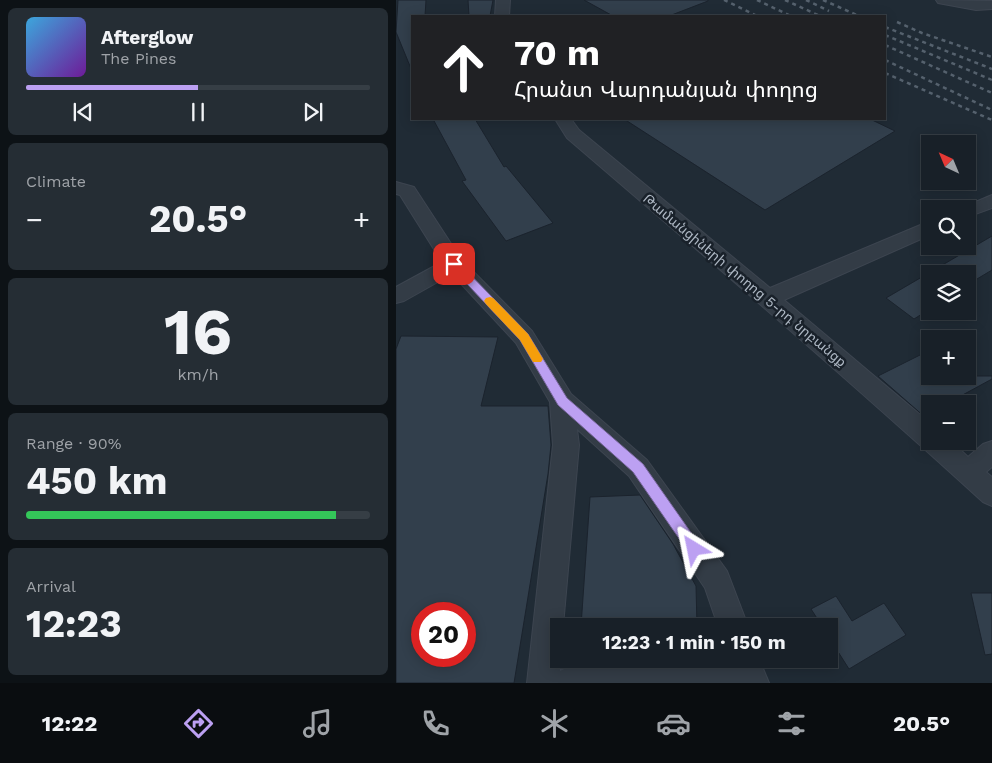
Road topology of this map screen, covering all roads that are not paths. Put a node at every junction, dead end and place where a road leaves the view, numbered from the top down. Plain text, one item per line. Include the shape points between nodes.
1 (503, 0) edge
2 (943, 0) edge
3 (992, 5) edge
4 (502, 15) edge
5 (563, 120) edge
6 (396, 188) edge
7 (992, 201) edge
8 (976, 207) edge
9 (921, 232) edge
10 (454, 264) junction
11 (396, 296) edge
12 (768, 298) junction
13 (562, 401) junction
14 (921, 430) edge
15 (943, 450) edge
16 (992, 452) edge
17 (968, 472) junction
18 (992, 494) edge
19 (730, 618) edge
20 (750, 674) edge
21 (543, 683) edge
22 (568, 683) edge

1 - 4 lane
2 - 3 lane via 976,6
5 - 12 lane, Թամանցիների փողոց 5-րդ նրբանցք via 573,134
6 - 10 lane via 407,191
7 - 8 lane
9 - 12 lane
10 - 11 lane
10 - 13 lane via 524,337
12 - 14 lane, Թամանցիների փողոց 5-րդ նրբանցք
13 - 19 lane via 638,468 717,581
13 - 21 lane via 566,445
15 - 17 lane
16 - 17 lane
17 - 18 lane
20 - 22 lane

